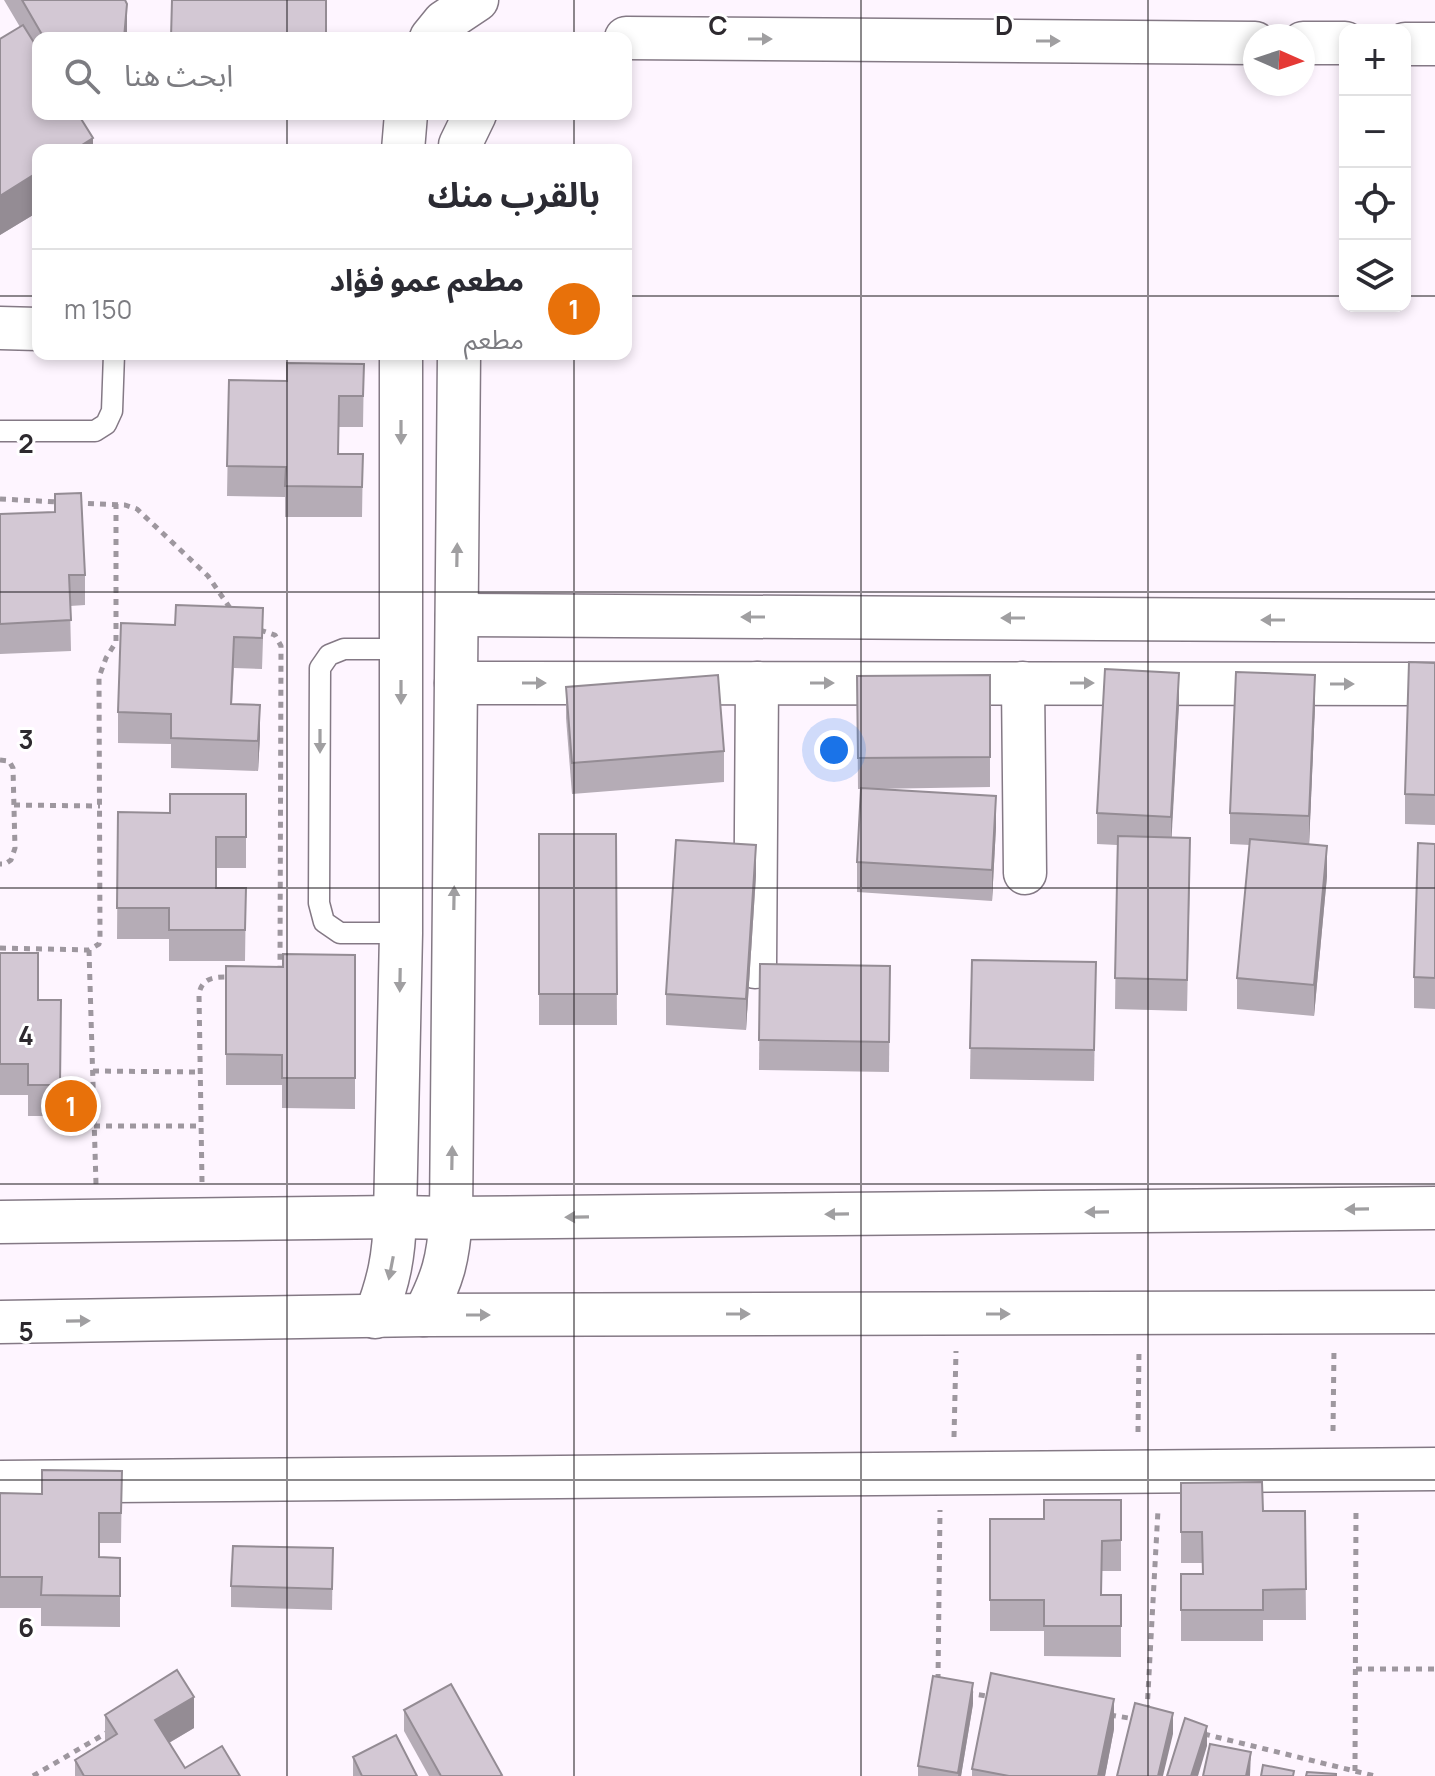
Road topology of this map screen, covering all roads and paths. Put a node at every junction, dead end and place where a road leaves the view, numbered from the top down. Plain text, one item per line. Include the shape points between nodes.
1 (477, 0) edge
2 (436, 32) edge
3 (632, 38) edge
4 (1243, 43) edge
5 (1315, 43) edge
6 (1339, 43) edge
7 (1411, 44) edge
8 (1435, 44) edge
9 (406, 120) edge
10 (472, 120) edge
11 (404, 144) edge
12 (460, 144) edge
13 (0, 328) edge
14 (32, 329) edge
15 (114, 360) edge
16 (401, 360) edge
17 (459, 360) edge
18 (0, 431) edge
19 (0, 499) edge
20 (116, 504) junction
21 (234, 614) edge
22 (457, 615) junction
23 (1435, 621) edge
24 (252, 627) edge
25 (401, 649) junction
26 (456, 683) junction
27 (757, 683) junction
28 (1023, 683) junction
29 (1435, 684) edge
30 (0, 760) edge
31 (14, 805) junction
32 (100, 806) junction
33 (0, 864) edge
34 (1025, 873) dead end
35 (401, 933) junction
36 (0, 948) edge
37 (89, 950) junction
38 (755, 967) dead end
39 (276, 976) edge
40 (241, 978) edge
41 (93, 1071) junction
42 (200, 1072) junction
43 (94, 1126) junction
44 (201, 1126) junction
45 (1435, 1208) edge
46 (395, 1217) junction
47 (451, 1218) junction
48 (202, 1219) junction
49 (96, 1221) junction
50 (0, 1222) edge
51 (1334, 1312) junction
52 (1435, 1312) edge
53 (1139, 1313) junction
54 (957, 1314) junction
55 (424, 1315) junction
56 (375, 1317) junction
57 (0, 1322) edge
58 (1435, 1469) edge
59 (1345, 1470) junction
60 (1149, 1472) junction
61 (947, 1473) junction
62 (0, 1482) edge
63 (1356, 1669) junction
64 (1435, 1669) edge
65 (938, 1689) edge
66 (953, 1691) edge
67 (998, 1698) edge
68 (1102, 1714) edge
69 (110, 1731) edge
70 (1191, 1731) edge
71 (1355, 1771) junction
72 (33, 1776) edge
73 (1375, 1776) edge

1 - 2 street
3 -> 4 street
5 - 6 street
7 - 8 street
9 - 11 street
10 - 12 street
13 - 14 street
15 - 18 lane via 112,411 95,431
16 -> 25 street
22 -> 17 street
19 - 20 path
20 - 21 path via 137,509 148,519 208,576
20 - 32 path via 116,642 99,677
23 -> 22 street
22 - 26 street
24 - 39 path via 275,635 281,646
25 -> 35 street
25 -> 35 lane via 344,649 329,655 320,668 319,887 324,922 340,933
26 -> 27 street
47 -> 26 street
27 -> 28 street
27 - 38 street
28 -> 29 street
28 - 34 street
30 - 31 path via 12,764
31 - 32 path
31 - 33 path via 13,857
32 - 37 path via 100,938
35 -> 46 street
36 - 37 path
37 - 41 path
40 - 42 path via 209,979 200,988
41 - 42 path
41 - 43 path
42 - 44 path
43 - 44 path
43 - 49 path
44 - 48 path
45 -> 47 street
46 - 47 street
46 - 48 street
46 -> 56 street via 394,1251
47 - 55 street via 446,1263
48 - 49 street
49 - 50 street
51 - 52 street
51 - 53 street
51 - 59 path
54 -> 53 street
53 - 60 path
55 -> 54 street
54 - 61 path
55 - 56 street
57 -> 56 street
58 - 59 street
59 - 60 street
59 - 63 path
60 - 61 street
60 - 68 path via 1146,1720
61 - 62 street
61 - 65 path
63 - 64 path
63 - 71 path
66 - 67 path
69 - 72 path
70 - 71 path
71 - 73 path

